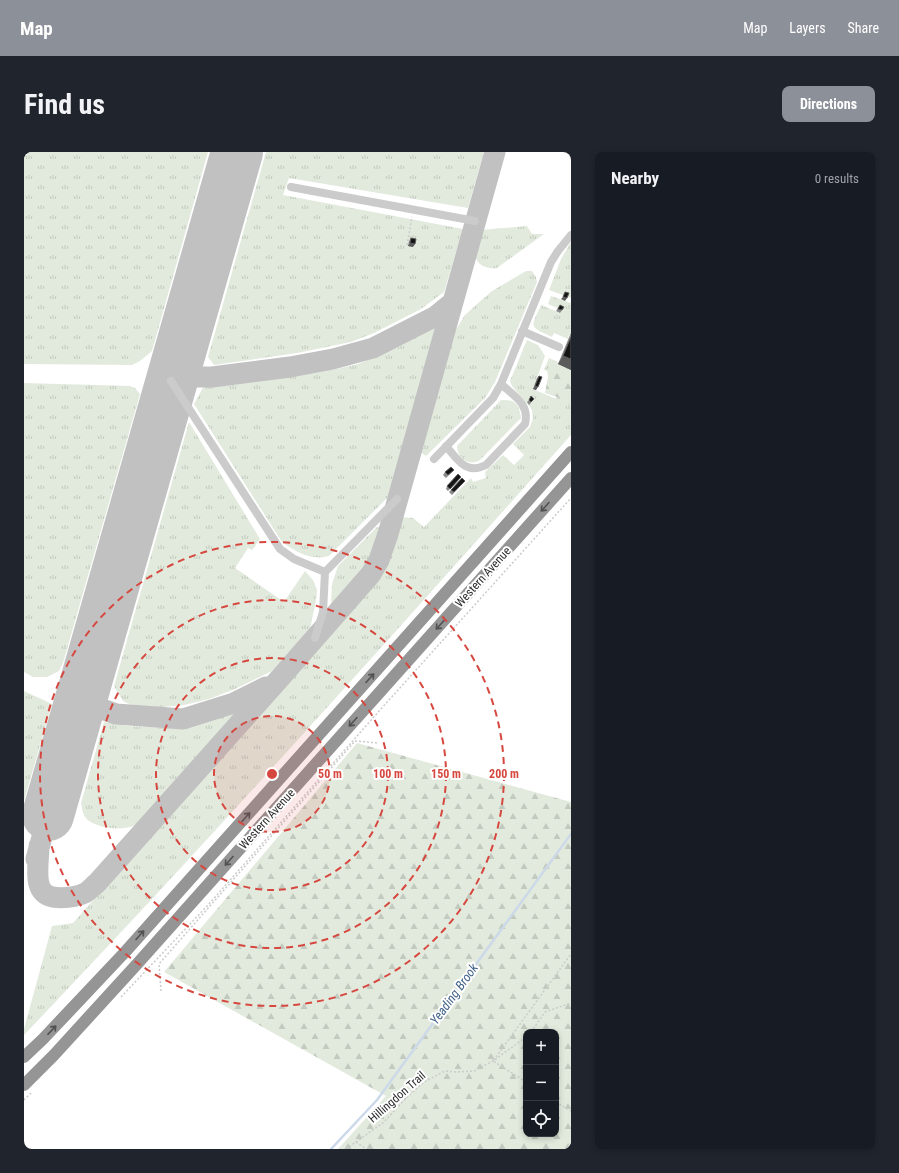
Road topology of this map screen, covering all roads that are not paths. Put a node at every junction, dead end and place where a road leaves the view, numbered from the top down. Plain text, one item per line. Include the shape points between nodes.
1 (291, 187) dead end
2 (475, 221) dead end
3 (571, 235) edge
4 (522, 331) junction
5 (559, 347) dead end
6 (171, 381) dead end
7 (501, 384) junction
8 (446, 446) junction
9 (571, 452) edge
10 (434, 459) dead end
11 (571, 478) edge
12 (397, 499) dead end
13 (325, 572) junction
14 (316, 638) dead end
15 (24, 1057) edge
16 (29, 1088) edge

1 - 2 lane
3 - 4 lane via 551,262
4 - 5 lane
4 - 7 lane
6 - 13 lane via 280,549 294,559
7 - 8 lane via 493,398
7 - 8 lane via 525,408 525,424 486,465 478,469 464,465
8 - 10 lane
15 -> 9 highway, Western Avenue via 126,951
11 -> 16 highway, Western Avenue via 54,1055
12 - 13 lane
13 - 14 lane via 323,612

